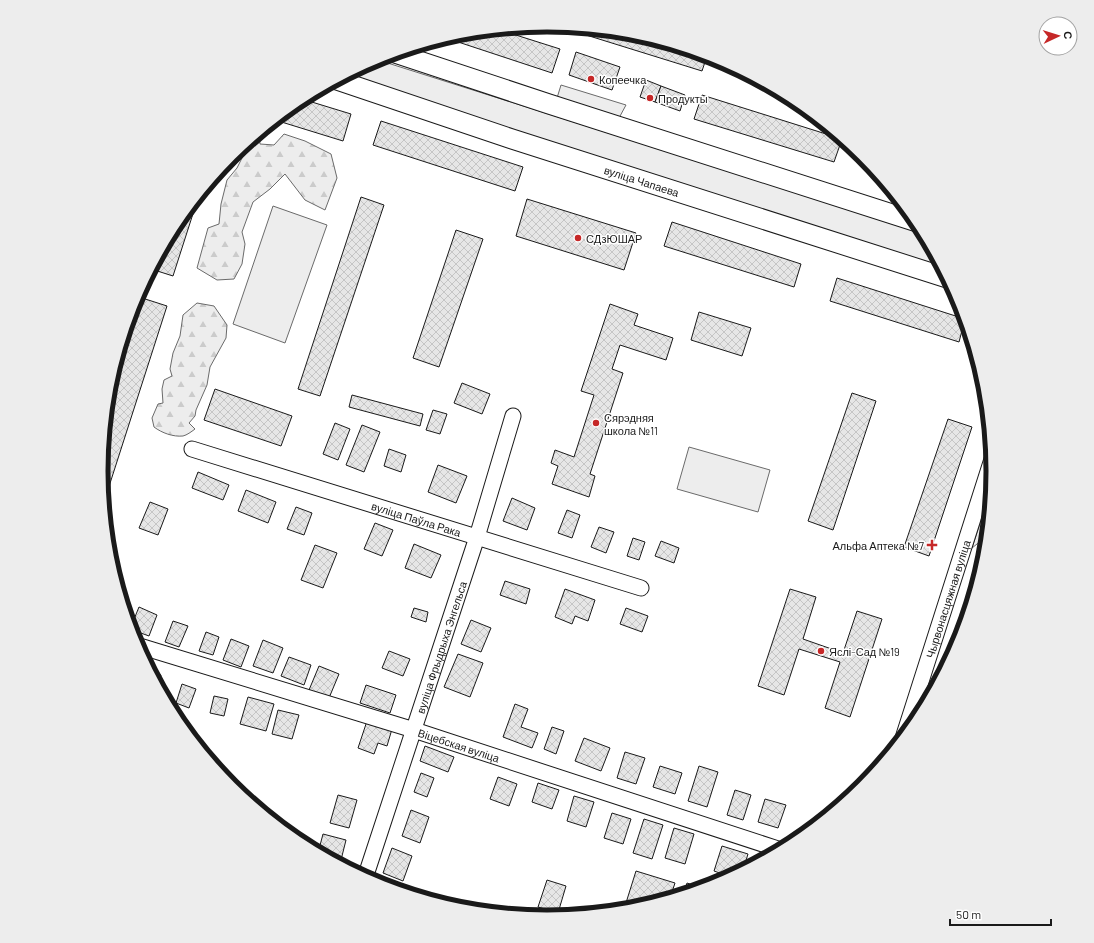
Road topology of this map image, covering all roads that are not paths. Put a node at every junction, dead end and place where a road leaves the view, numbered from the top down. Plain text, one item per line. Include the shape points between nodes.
1 (404, 56) edge
2 (343, 82) edge
3 (906, 219) edge
4 (940, 276) edge
5 (513, 416) dead end
6 (192, 449) dead end
7 (986, 478) edge
8 (476, 537) junction
9 (641, 588) dead end
10 (145, 648) edge
11 (908, 721) edge
12 (414, 730) junction
13 (774, 848) edge
14 (367, 872) edge

1 - 3 main road
2 - 4 main road, вуліца Чапаева
5 - 8 street, вуліца Фрыдрыха Энгельса
6 - 8 street, вуліца Паўла Рака
7 - 11 street, Чырвонасцяжная вуліца
8 - 9 street, вуліца Паўла Рака
8 - 12 street, вуліца Фрыдрыха Энгельса
10 - 12 street, Віцебская вуліца
12 - 13 street, Віцебская вуліца
12 - 14 street, вуліца Фрыдрыха Энгельса

